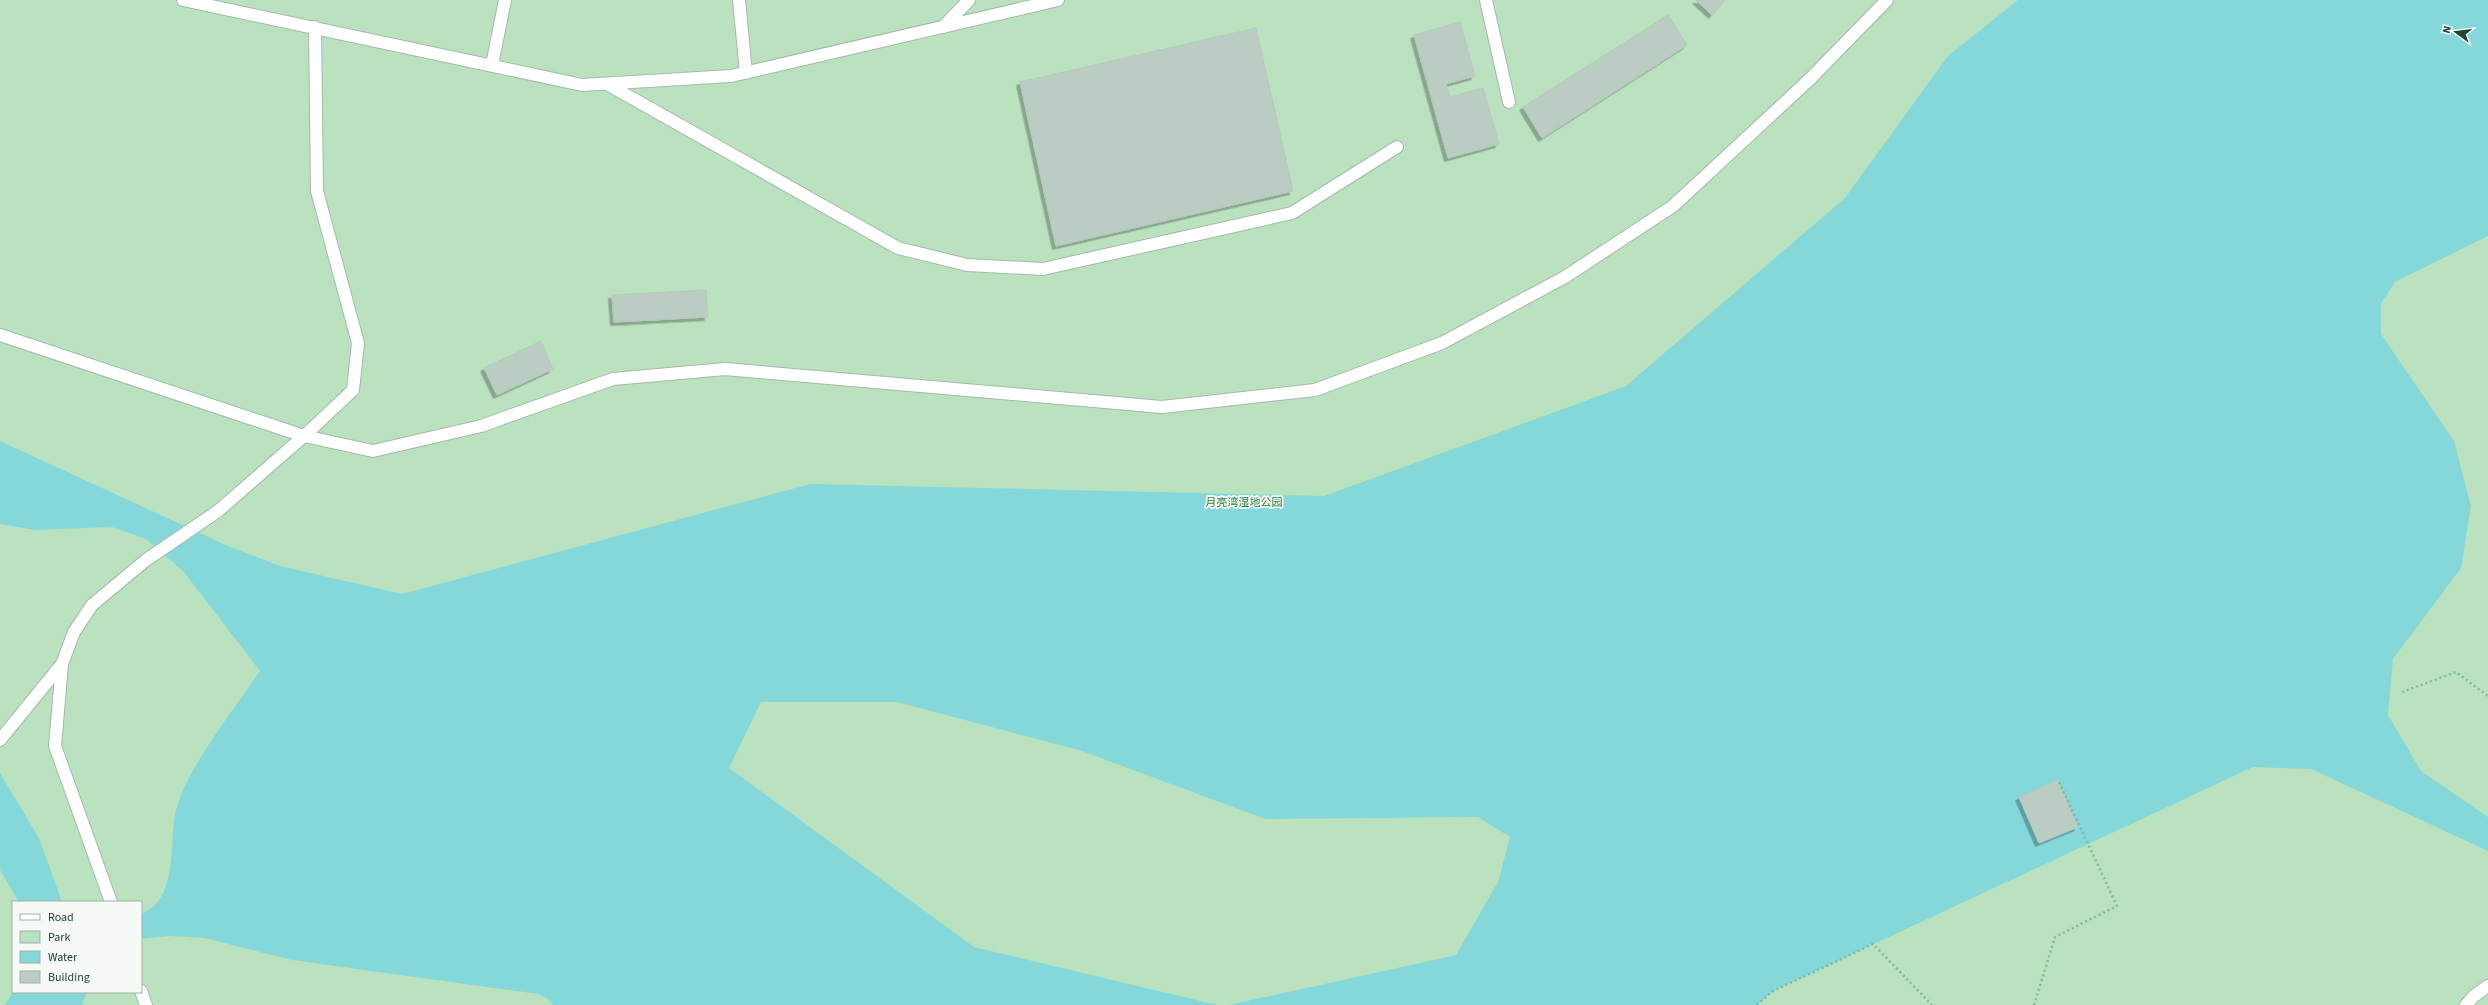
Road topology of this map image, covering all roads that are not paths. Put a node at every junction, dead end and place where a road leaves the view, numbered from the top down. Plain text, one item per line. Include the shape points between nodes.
1 (182, 0) edge
2 (505, 0) edge
3 (739, 0) edge
4 (969, 0) edge
5 (1058, 0) edge
6 (1486, 0) edge
7 (1887, 0) edge
8 (315, 27) junction
9 (943, 27) junction
10 (492, 65) junction
11 (746, 73) junction
12 (607, 84) junction
13 (1509, 102) dead end
14 (1397, 147) dead end
15 (0, 335) edge
16 (304, 436) junction
17 (62, 664) junction
18 (0, 740) edge
19 (111, 901) edge
20 (2488, 986) edge
21 (142, 993) edge
22 (146, 1005) edge
23 (2466, 1005) edge

1 - 8 street
2 - 10 street
3 - 11 street
4 - 9 street
5 - 9 street
6 - 13 street
7 - 16 street via 1810,80 1673,206 1565,277 1442,343 1315,390 1162,407 725,369 613,379 482,426 373,451
8 - 10 street
8 - 16 street via 317,191 358,343 353,390
9 - 11 street
10 - 12 street via 582,85
11 - 12 street
12 - 14 street via 898,248 967,265 1043,269 1292,213
15 - 16 street
16 - 17 street via 218,511 146,560 92,605 74,632
17 - 18 street
17 - 19 street via 55,746
20 - 23 street
21 - 22 street

